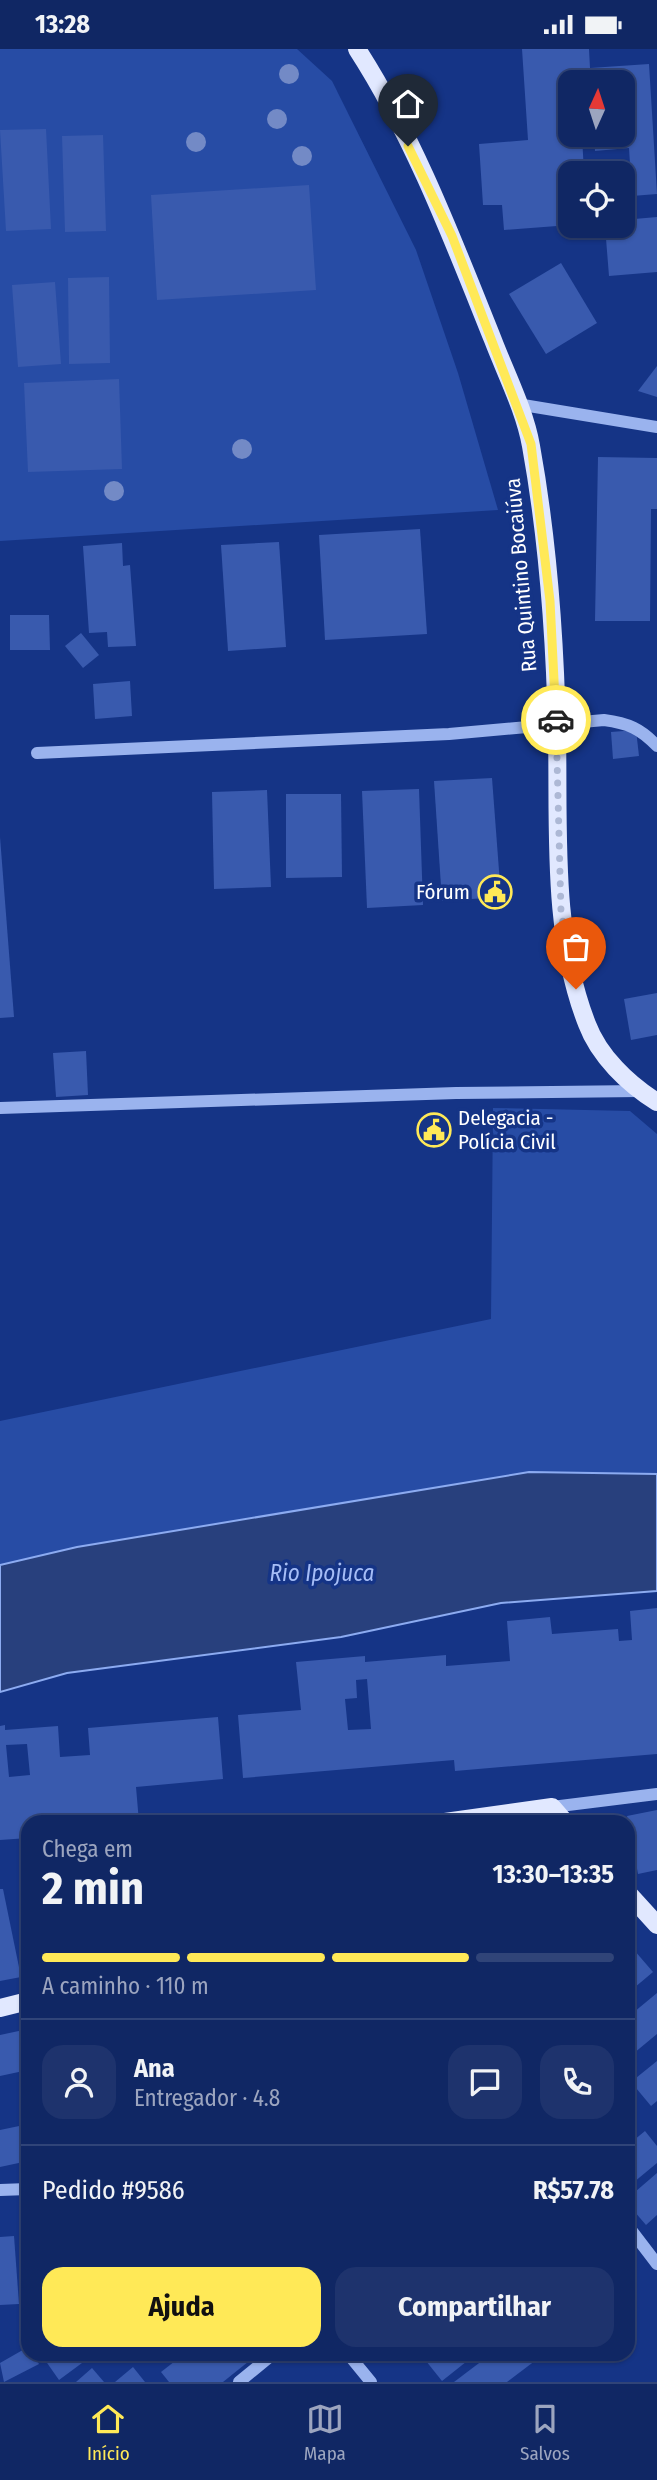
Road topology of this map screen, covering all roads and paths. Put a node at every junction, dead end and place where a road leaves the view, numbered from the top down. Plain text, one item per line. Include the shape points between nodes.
1 (357, 49) edge
2 (517, 404) junction
3 (657, 426) edge
4 (557, 725) junction
5 (657, 746) edge
6 (37, 753) dead end
7 (640, 1091) junction
8 (657, 1102) edge
9 (0, 1108) edge
10 (657, 1794) edge
11 (552, 1807) junction
12 (495, 1815) edge
13 (559, 1815) edge
14 (635, 1901) edge
15 (657, 1925) edge
16 (21, 2003) edge
17 (0, 2008) edge
18 (21, 2189) edge
19 (0, 2190) edge
20 (635, 2235) edge
21 (657, 2264) edge
22 (264, 2361) edge
23 (354, 2361) edge
24 (239, 2382) edge
25 (371, 2382) edge

1 - 2 main road, Rua Quintino Bocaiúva via 376,78 452,236
2 - 3 street
2 - 4 main road, Rua Quintino Bocaiúva via 531,444 538,496
4 - 5 street via 604,720 626,723 642,730
4 - 6 street
4 - 7 main road, Rua Quintino Bocaiúva via 561,912 570,971 587,1026 606,1057
7 - 8 main road, Rua Quintino Bocaiúva
7 - 9 street
10 - 11 street
11 - 12 main road
11 - 13 main road
14 - 15 main road
16 - 17 main road
18 - 19 street
20 - 21 street
22 - 24 street
23 - 25 street

